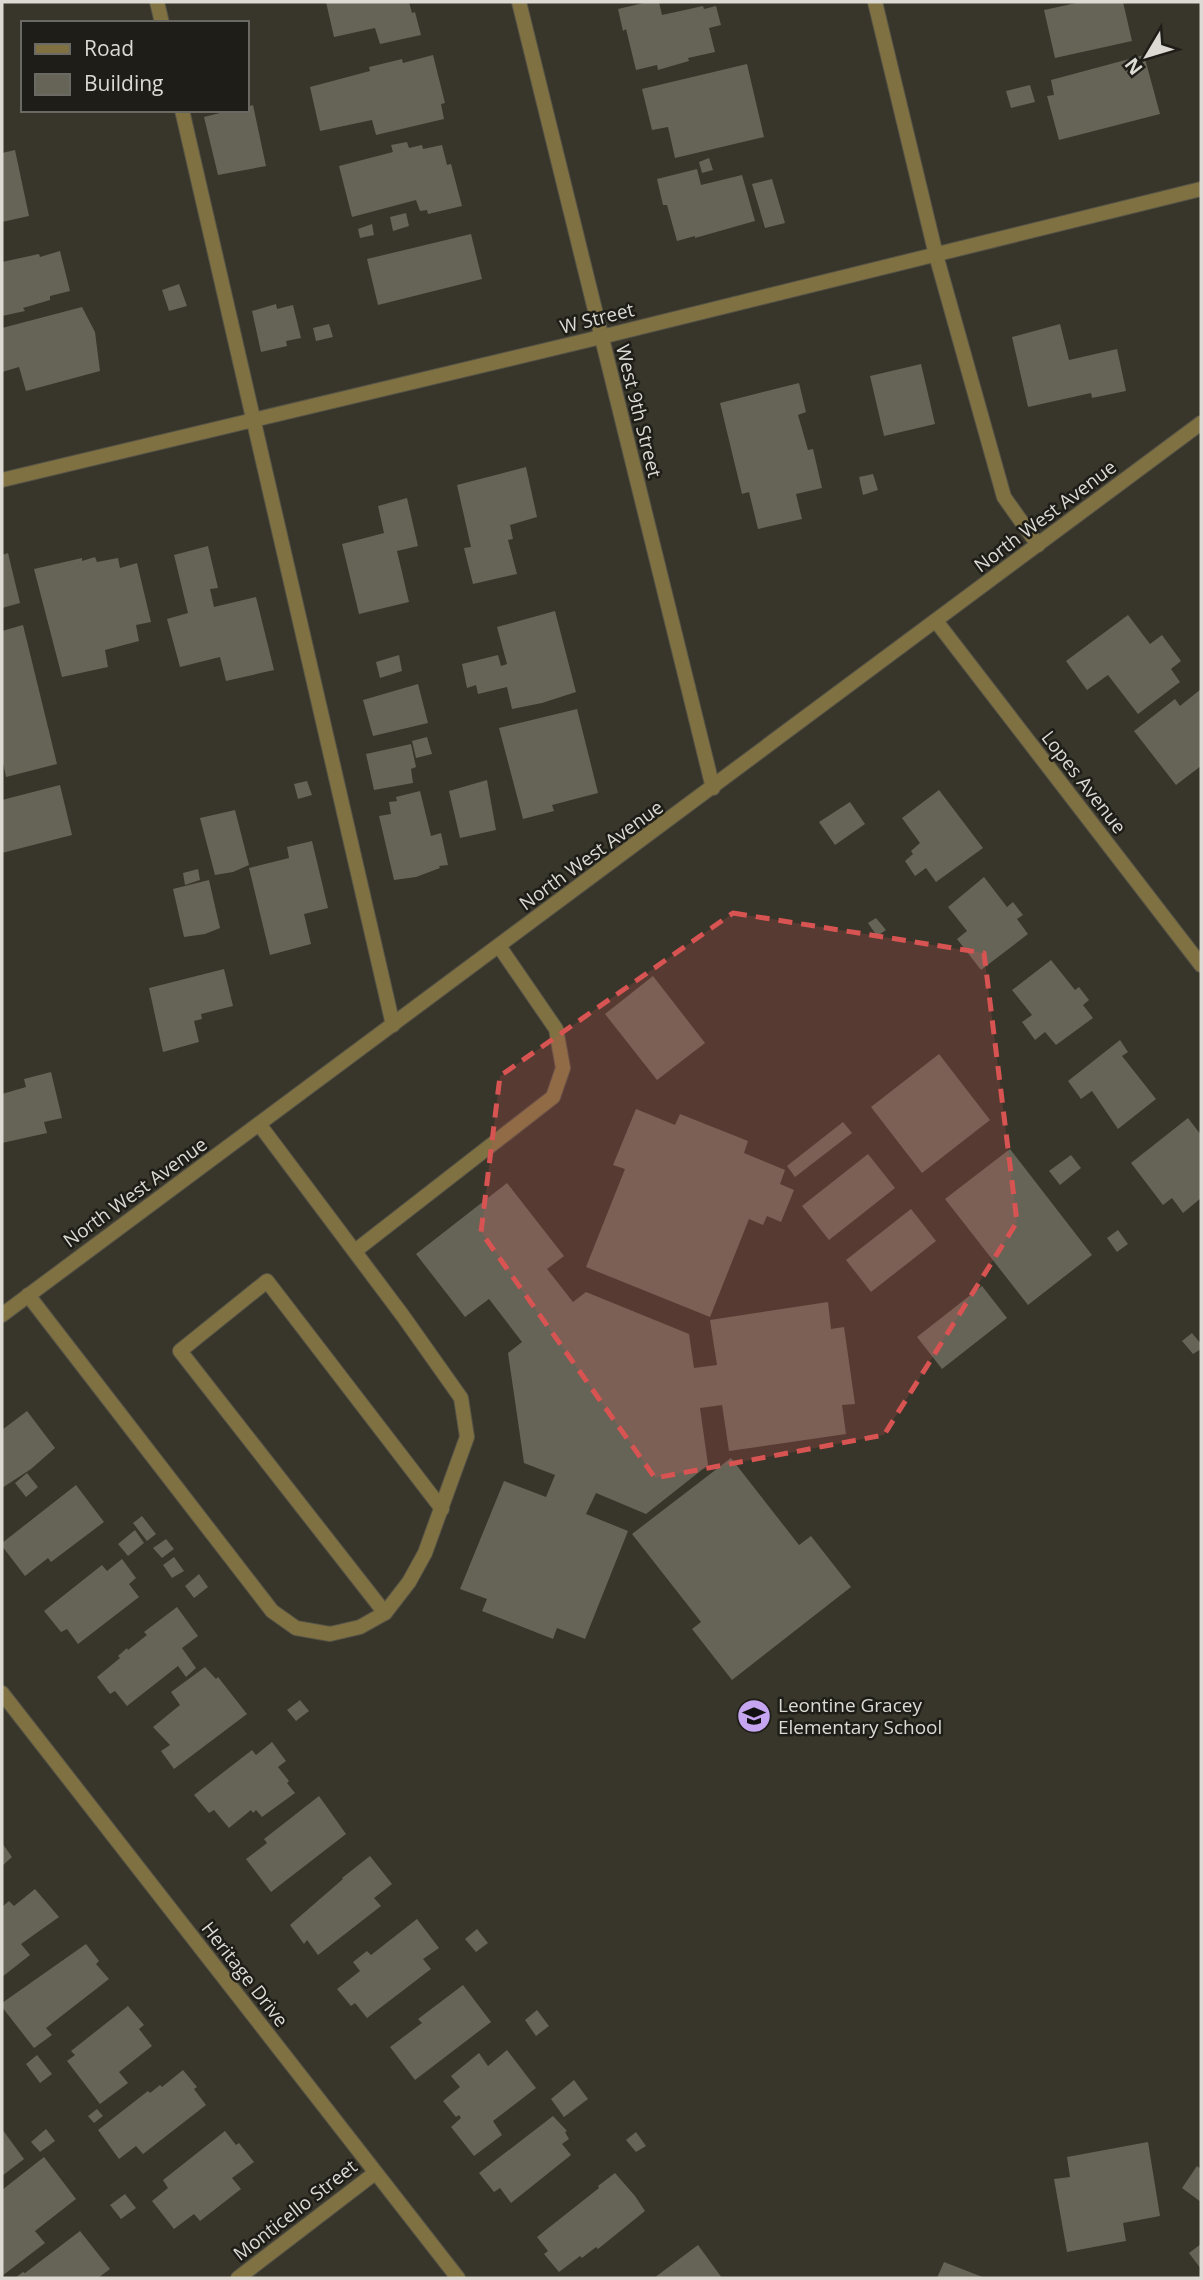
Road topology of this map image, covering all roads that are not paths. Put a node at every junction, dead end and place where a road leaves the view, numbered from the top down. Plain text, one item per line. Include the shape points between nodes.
1 (157, 2) edge
2 (519, 2) edge
3 (876, 2) edge
4 (162, 21) edge
5 (182, 112) edge
6 (1201, 189) edge
7 (936, 255) junction
8 (601, 337) junction
9 (253, 420) junction
10 (1201, 423) edge
11 (2, 480) edge
12 (1038, 545) junction
13 (936, 621) junction
14 (713, 788) junction
15 (499, 946) junction
16 (1201, 965) edge
17 (393, 1025) junction
18 (259, 1124) junction
19 (355, 1251) junction
20 (28, 1295) junction
21 (2, 1315) edge
22 (442, 1509) junction
23 (385, 1613) junction
24 (2, 1693) edge
25 (375, 2173) junction
26 (238, 2278) edge
27 (458, 2278) edge

1 - 4 street
2 - 8 street, West 9th Street
3 - 7 street
5 - 9 street
6 - 7 street, W Street
7 - 8 street, W Street
7 - 12 street via 1004,497
8 - 9 street, W Street
8 - 14 street, West 9th Street
9 - 11 street, W Street
9 - 17 street
10 - 12 street, North West Avenue
12 - 13 street, North West Avenue
13 - 14 street, North West Avenue
13 - 16 street, Lopes Avenue
14 - 15 street, North West Avenue
15 - 17 street, North West Avenue
15 - 19 street via 556,1029 563,1068 553,1097
17 - 18 street, North West Avenue
18 - 19 street
18 - 20 street, North West Avenue
19 - 22 street via 461,1398 467,1437
20 - 21 street, North West Avenue
20 - 23 street via 272,1611 296,1628 330,1634 360,1627
22 - 23 street via 425,1553
22 - 23 street via 267,1281 180,1351
24 - 25 street, Heritage Drive
25 - 26 street, Monticello Street
25 - 27 street, Heritage Drive

